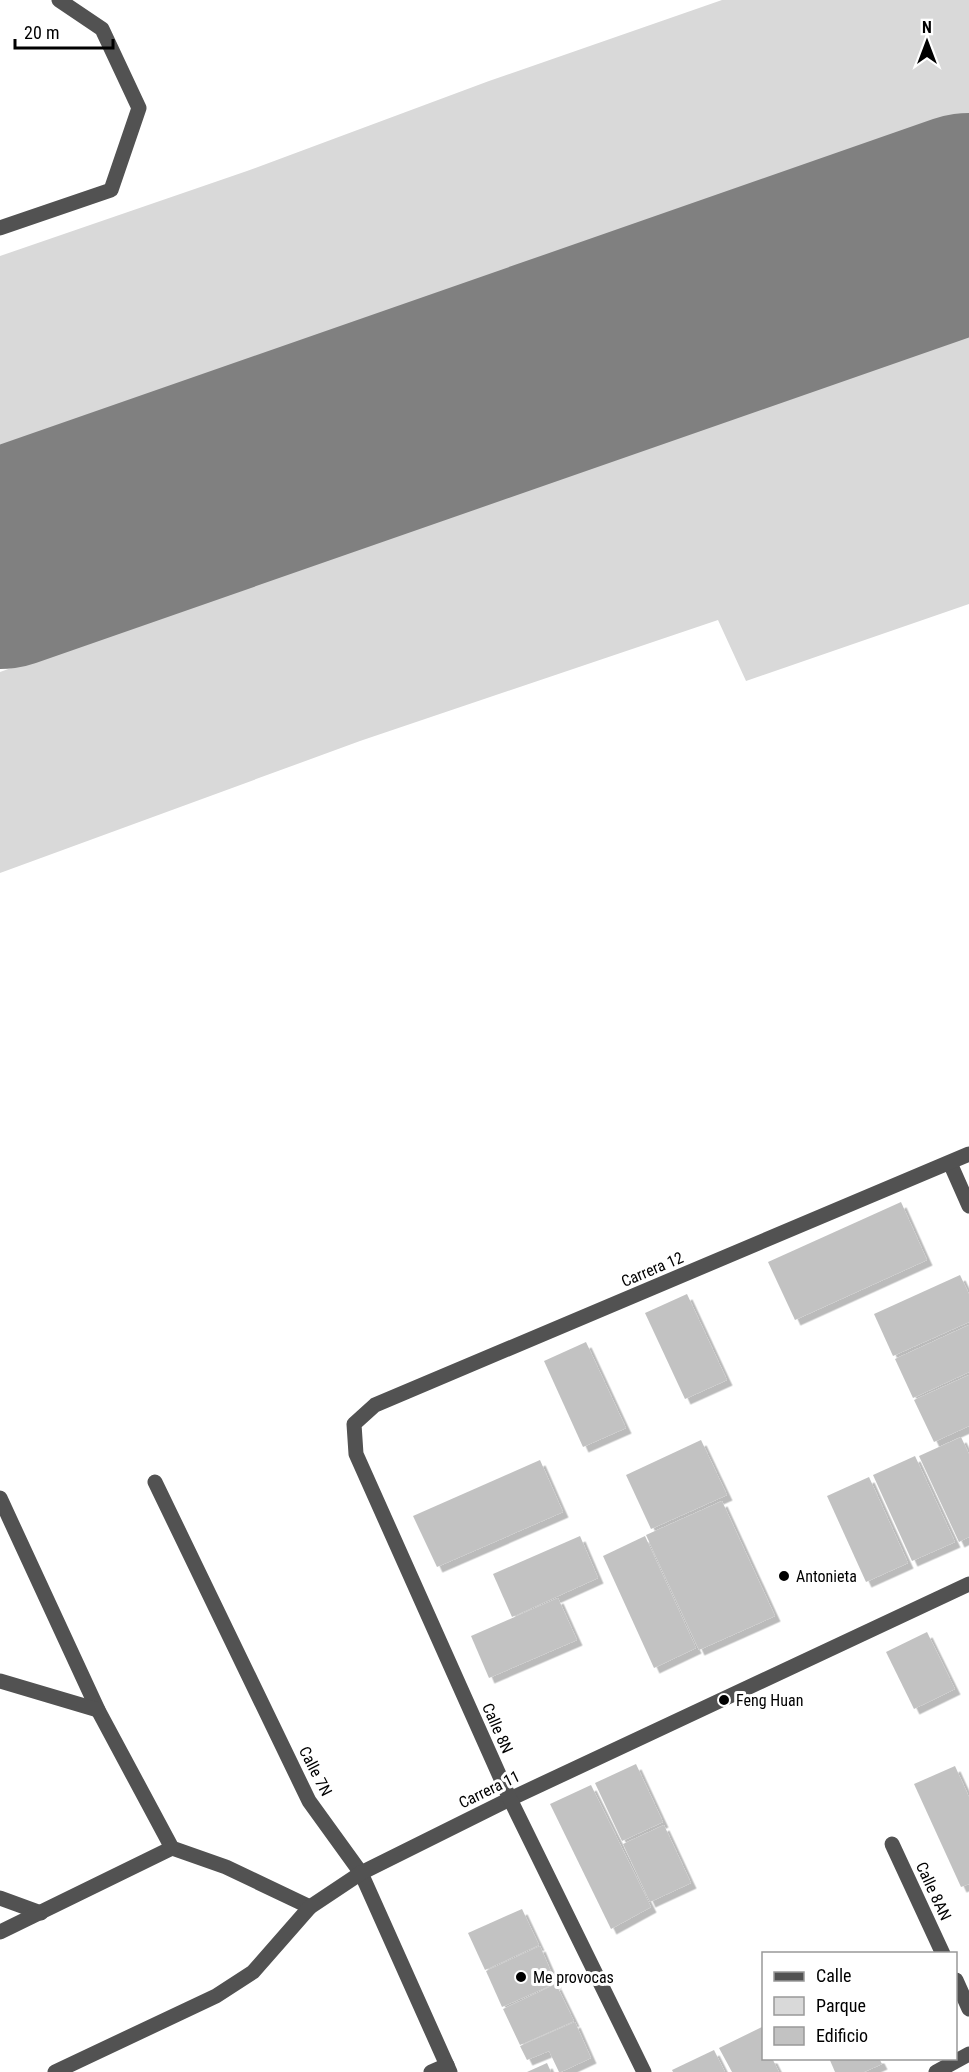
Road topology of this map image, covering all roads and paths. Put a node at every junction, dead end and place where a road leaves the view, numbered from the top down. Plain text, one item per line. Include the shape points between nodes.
1 (59, 0) edge
2 (0, 228) edge
3 (969, 1154) edge
4 (950, 1163) junction
5 (969, 1206) edge
6 (354, 1424) joint
7 (155, 1482) dead end
8 (0, 1498) edge
9 (969, 1584) edge
10 (0, 1681) edge
11 (98, 1710) junction
12 (510, 1799) junction
13 (892, 1844) dead end
14 (172, 1848) junction
15 (361, 1873) junction
16 (0, 1898) edge
17 (310, 1907) junction
18 (41, 1913) junction
19 (0, 1932) edge
20 (943, 1952) edge
21 (957, 1982) edge
22 (969, 2009) edge
23 (969, 2054) edge
24 (449, 2068) edge
25 (55, 2072) edge
26 (431, 2072) edge
27 (644, 2072) edge
28 (936, 2072) edge

1 - 2 street via 102,29 140,108 111,190
3 - 4 street, Carrera 12
4 - 5 street
4 - 6 street, Carrera 12 via 375,1404
6 - 12 street, Calle 8N via 356,1454
7 - 15 street, Calle 7N via 309,1801
8 - 11 street
9 - 12 street, Carrera 11
10 - 11 street
11 - 14 street
12 - 15 street, Carrera 11
12 - 27 street, Calle 8N
13 - 20 street, Calle 8AN
14 - 17 street via 226,1867
14 - 18 street
15 - 17 street, Carrera 11
15 - 24 street, Calle 7N
16 - 18 street
17 - 25 street, Carrera 11 via 253,1972 216,1996
18 - 19 street
21 - 22 street
23 - 28 street
24 - 26 street

